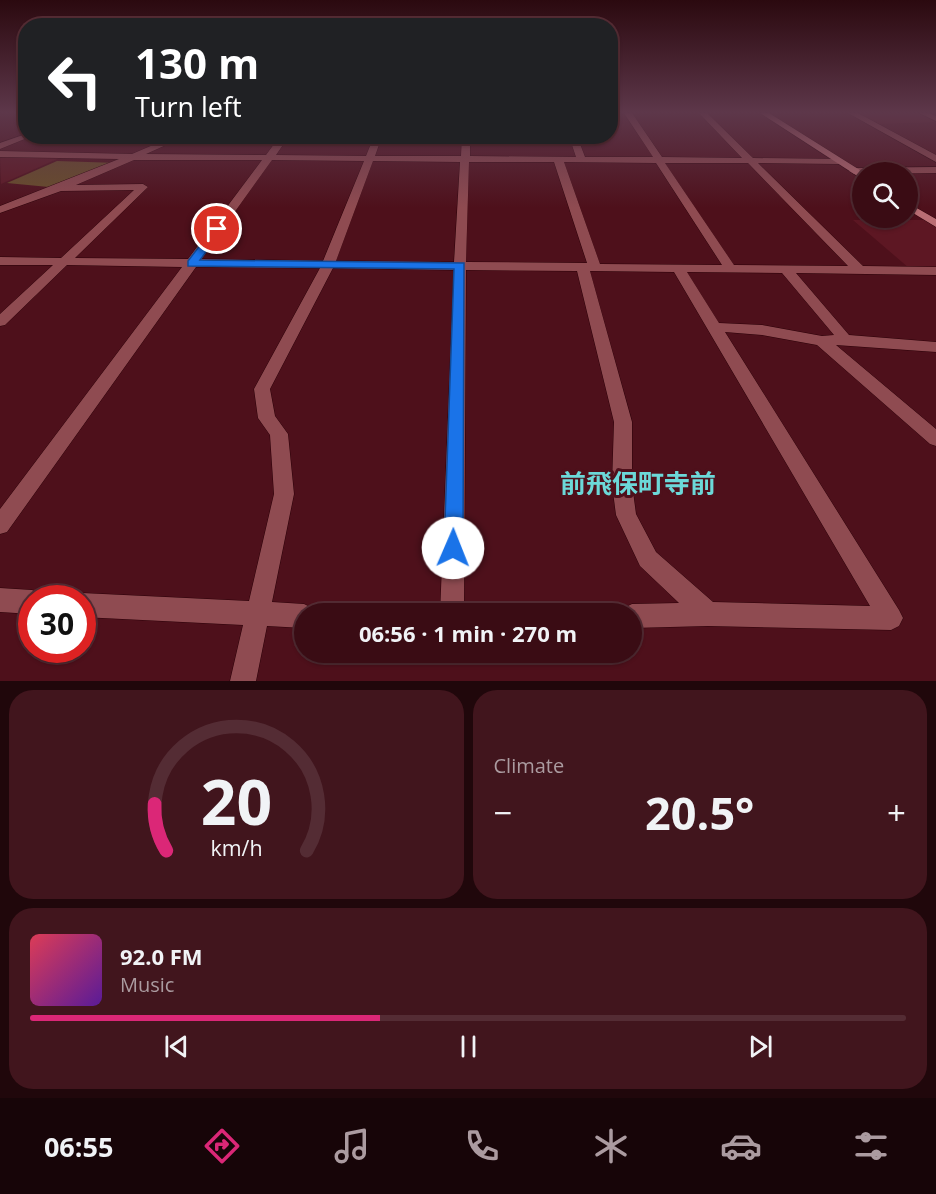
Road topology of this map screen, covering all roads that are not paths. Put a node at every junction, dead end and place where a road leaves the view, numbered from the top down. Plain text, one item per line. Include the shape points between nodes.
1 (163, 145) edge
2 (279, 145) edge
3 (375, 145) edge
4 (466, 145) edge
5 (576, 145) edge
6 (648, 145) edge
7 (735, 145) edge
8 (813, 145) edge
9 (910, 145) edge
10 (0, 154) edge
11 (136, 157) junction
12 (269, 158) junction
13 (370, 158) junction
14 (465, 158) junction
15 (558, 159) junction
16 (581, 159) junction
17 (936, 159) edge
18 (657, 160) junction
19 (750, 160) junction
20 (838, 161) junction
21 (852, 170) edge
22 (936, 170) edge
23 (918, 171) edge
24 (59, 188) junction
25 (0, 210) edge
26 (918, 212) edge
27 (936, 224) edge
28 (0, 261) edge
29 (66, 261) junction
30 (192, 263) junction
31 (328, 265) junction
32 (460, 266) junction
33 (589, 268) junction
34 (730, 268) junction
35 (679, 270) junction
36 (787, 271) junction
37 (860, 271) junction
38 (936, 271) edge
39 (0, 322) edge
40 (714, 327) junction
41 (845, 339) junction
42 (822, 341) junction
43 (936, 347) edge
44 (936, 439) edge
45 (0, 525) edge
46 (0, 600) edge
47 (18, 601) edge
48 (452, 603) edge
49 (96, 606) edge
50 (708, 614) junction
51 (257, 615) junction
52 (294, 616) edge
53 (642, 616) edge
54 (243, 681) edge

1 - 11 street
2 - 12 street
3 - 13 street
4 - 14 street
5 - 16 street
6 - 18 street
7 - 19 street
8 - 20 main road
9 - 17 street
10 - 11 street
11 - 12 street
11 - 24 street
12 - 13 street
12 - 30 street
13 - 14 street
13 - 31 street
14 - 15 street
14 - 32 street
15 - 16 street
15 - 33 street
16 - 18 street
18 - 19 street
18 - 34 street
19 - 20 street
19 - 37 street
20 - 21 main road
22 - 23 street
24 - 25 street
24 - 29 street via 143,187
26 - 27 main road
28 - 29 street
29 - 30 street
29 - 39 street
30 - 31 street
30 - 45 street
31 - 32 street
31 - 51 street via 262,389 267,418 279,434 284,494
32 - 33 street
32 - 48 street
33 - 35 street
33 - 50 street via 623,422 626,515 648,559
34 - 35 street
34 - 36 street
35 - 40 street
36 - 37 street
36 - 41 street
37 - 38 street
40 - 42 street via 762,330
40 - 50 street via 891,618
41 - 42 street
41 - 43 street
42 - 44 street
46 - 47 street
49 - 51 street
50 - 53 street
51 - 52 street
51 - 54 street

